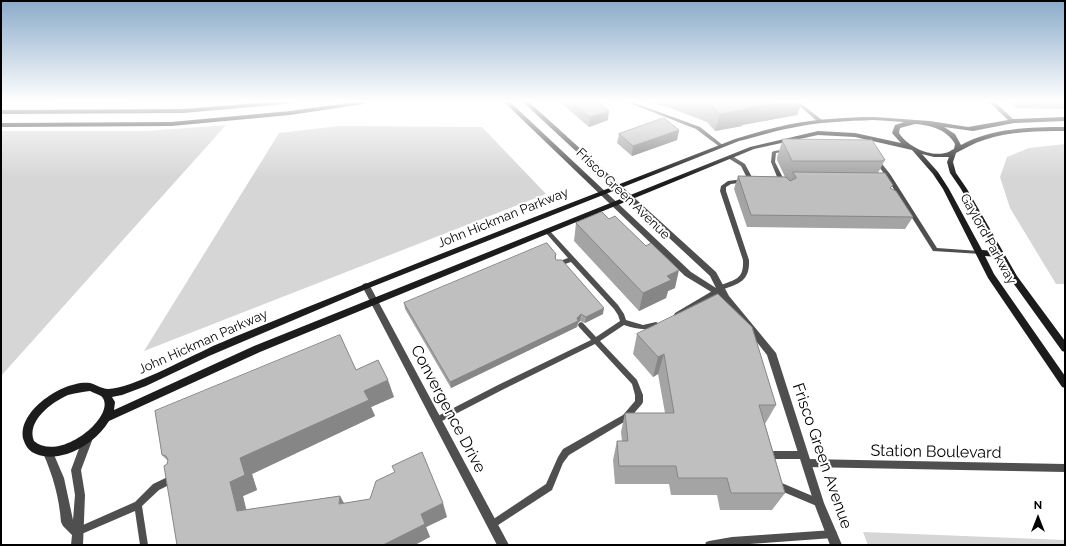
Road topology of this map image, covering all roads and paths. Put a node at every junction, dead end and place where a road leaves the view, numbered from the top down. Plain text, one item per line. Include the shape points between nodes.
1 (534, 127) edge
2 (554, 127) edge
3 (697, 127) edge
4 (785, 127) edge
5 (897, 127) edge
6 (939, 127) edge
7 (958, 127) edge
8 (977, 127) edge
9 (1065, 129) edge
10 (722, 146) junction
11 (911, 148) junction
12 (797, 150) edge
13 (955, 151) junction
14 (730, 157) junction
15 (874, 158) edge
16 (751, 181) junction
17 (759, 181) edge
18 (774, 181) edge
19 (782, 181) junction
20 (790, 181) edge
21 (884, 182) edge
22 (892, 182) junction
23 (618, 186) junction
24 (786, 190) edge
25 (602, 192) junction
26 (630, 197) junction
27 (895, 200) edge
28 (903, 200) junction
29 (614, 204) junction
30 (547, 231) junction
31 (979, 253) junction
32 (1001, 254) junction
33 (573, 259) junction
34 (559, 264) edge
35 (366, 286) junction
36 (721, 292) junction
37 (374, 302) junction
38 (673, 317) edge
39 (623, 322) junction
40 (661, 323) edge
41 (581, 325) dead end
42 (596, 341) junction
43 (1065, 348) edge
44 (1065, 384) edge
45 (106, 394) junction
46 (106, 418) junction
47 (437, 420) junction
48 (88, 438) junction
49 (48, 453) junction
50 (774, 455) edge
51 (805, 459) junction
52 (1065, 468) edge
53 (178, 476) edge
54 (770, 477) edge
55 (819, 503) junction
56 (138, 505) junction
57 (492, 525) junction
58 (77, 532) junction
59 (833, 534) junction
60 (77, 545) edge
61 (144, 545) edge
62 (503, 545) edge
63 (709, 545) edge
64 (836, 545) edge

1 - 25 street, Frisco Green Avenue
2 - 23 street, Frisco Green Avenue
3 - 10 lane
4 - 10 street, John Hickman Parkway
5 - 11 street, Gaylord Parkway via 898,138
6 - 13 street via 952,135 958,144
7 - 8 street, John Hickman Parkway
9 - 13 street via 1000,134 975,141
10 - 23 street, John Hickman Parkway
11 - 13 street via 932,155 946,155
11 - 14 street via 855,135 818,133 752,148
11 - 31 street, Gaylord Parkway via 924,159 946,189
12 - 19 lane via 774,152 773,162
13 - 32 street, Gaylord Parkway via 950,162 953,173
14 - 16 lane via 743,165
14 - 26 street
15 - 22 lane
16 - 17 lane
16 - 36 lane via 724,186 723,191 746,260 747,271 744,277
18 - 19 lane
19 - 20 lane
19 - 24 lane
21 - 22 lane
22 - 28 lane
23 - 25 street, John Hickman Parkway
23 - 26 street, Frisco Green Avenue
25 - 29 street, Frisco Green Avenue
25 - 35 street, John Hickman Parkway
26 - 29 street
26 - 36 street, Frisco Green Avenue via 713,274
27 - 28 lane
28 - 31 lane via 935,250
29 - 30 street
29 - 36 street, Frisco Green Avenue via 688,274
30 - 33 lane
30 - 37 street
31 - 32 street
31 - 44 street, Gaylord Parkway via 991,276
32 - 43 street, Gaylord Parkway via 1014,278
33 - 34 lane
33 - 39 lane via 616,307
35 - 37 street, Convergence Drive
35 - 45 street, John Hickman Parkway via 206,353 144,383
36 - 38 lane
36 - 51 street, Frisco Green Avenue via 771,353
37 - 46 street via 257,349
37 - 47 street, Convergence Drive
39 - 40 lane via 640,328 650,328
39 - 42 lane
41 - 42 lane
42 - 47 lane
42 - 57 lane via 635,382 639,402 626,417 566,452 559,460 549,486
45 - 46 street via 110,405
45 - 49 street via 100,389 79,388 67,391 43,406 34,416 26,437 37,451
46 - 48 street
47 - 57 street, Convergence Drive
48 - 49 street via 75,446
48 - 58 street via 76,470 80,495
49 - 58 street via 58,471 67,522
50 - 51 lane, Station Boulevard
51 - 52 lane, Station Boulevard
51 - 55 street, Frisco Green Avenue
53 - 56 lane via 156,487
54 - 55 lane via 773,482 785,489
55 - 59 street, Frisco Green Avenue
56 - 58 lane
56 - 61 lane
57 - 62 street, Convergence Drive
58 - 60 street
59 - 63 lane
59 - 64 street, Frisco Green Avenue

